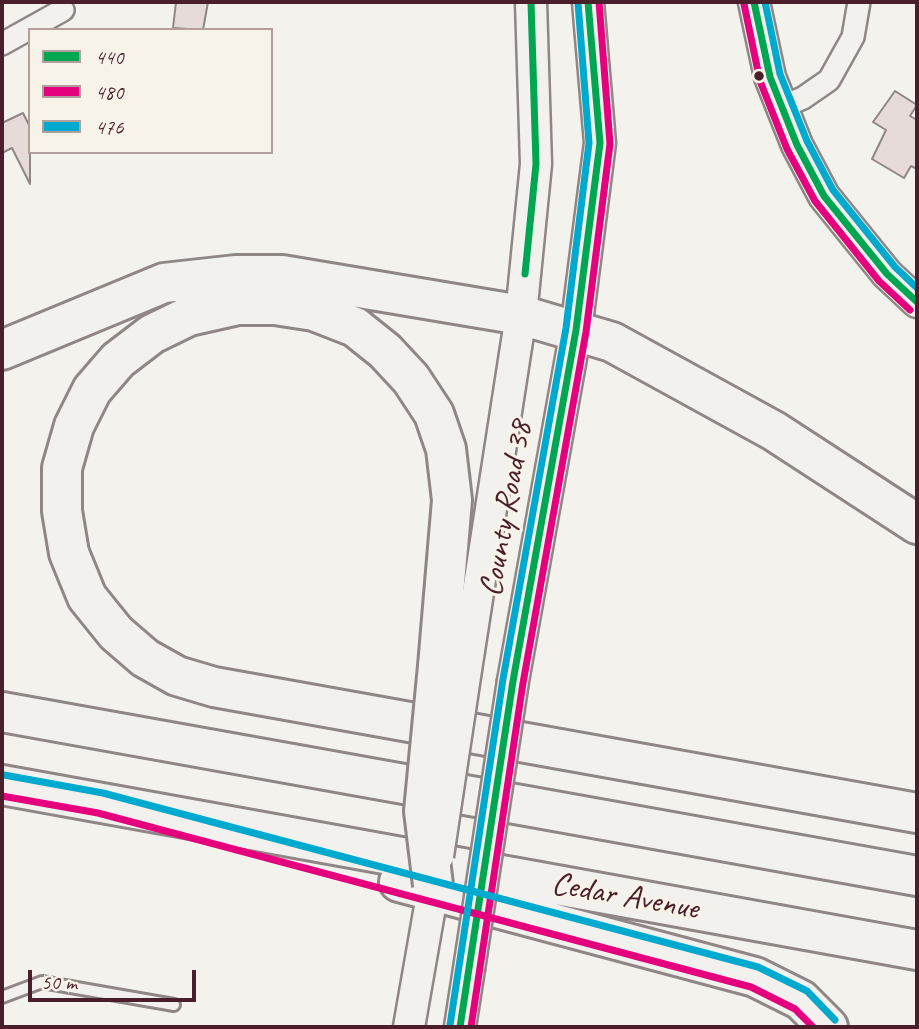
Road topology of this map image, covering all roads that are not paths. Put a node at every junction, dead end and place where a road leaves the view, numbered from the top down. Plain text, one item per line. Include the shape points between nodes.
1 (531, 2) edge
2 (588, 2) edge
3 (754, 2) edge
4 (859, 2) edge
5 (63, 10) dead end
6 (31, 28) edge
7 (28, 30) edge
8 (2, 44) edge
9 (782, 107) junction
10 (917, 302) edge
11 (521, 315) junction
12 (576, 330) junction
13 (2, 351) edge
14 (917, 524) edge
15 (452, 668) junction
16 (2, 712) edge
17 (2, 785) edge
18 (100, 803) junction
19 (917, 813) edge
20 (917, 876) edge
21 (433, 885) joint
22 (917, 950) edge
23 (2, 997) edge
24 (174, 1005) dead end
25 (409, 1027) edge
26 (460, 1027) edge
27 (828, 1027) edge

1 - 11 main road, County Road 38 via 536,164
2 - 12 main road, County Road 38 via 600,142
3 - 9 main road via 770,77
4 - 9 street via 853,37 829,80
5 - 6 street
7 - 8 street
9 - 10 main road via 824,196 887,275
11 - 12 highway
11 - 13 highway via 282,275 236,275 164,284
11 - 15 main road, County Road 38
12 - 14 highway via 612,342 775,431
12 - 26 main road, County Road 38, bridge via 513,681
15 - 19 highway via 452,500 446,449 433,414 411,379 355,327 314,311 238,304 189,316 152,334 118,360 92,390 74,426 62,468 62,511 69,553 87,597 116,633 145,658 177,676 214,687
15 - 21 highway, bridge via 424,811
16 - 20 highway
17 - 18 highway, Cedar Avenue
18 - 22 highway, Cedar Avenue
18 - 27 highway via 755,976 801,1000
21 - 25 main road
23 - 24 lane via 42,982

